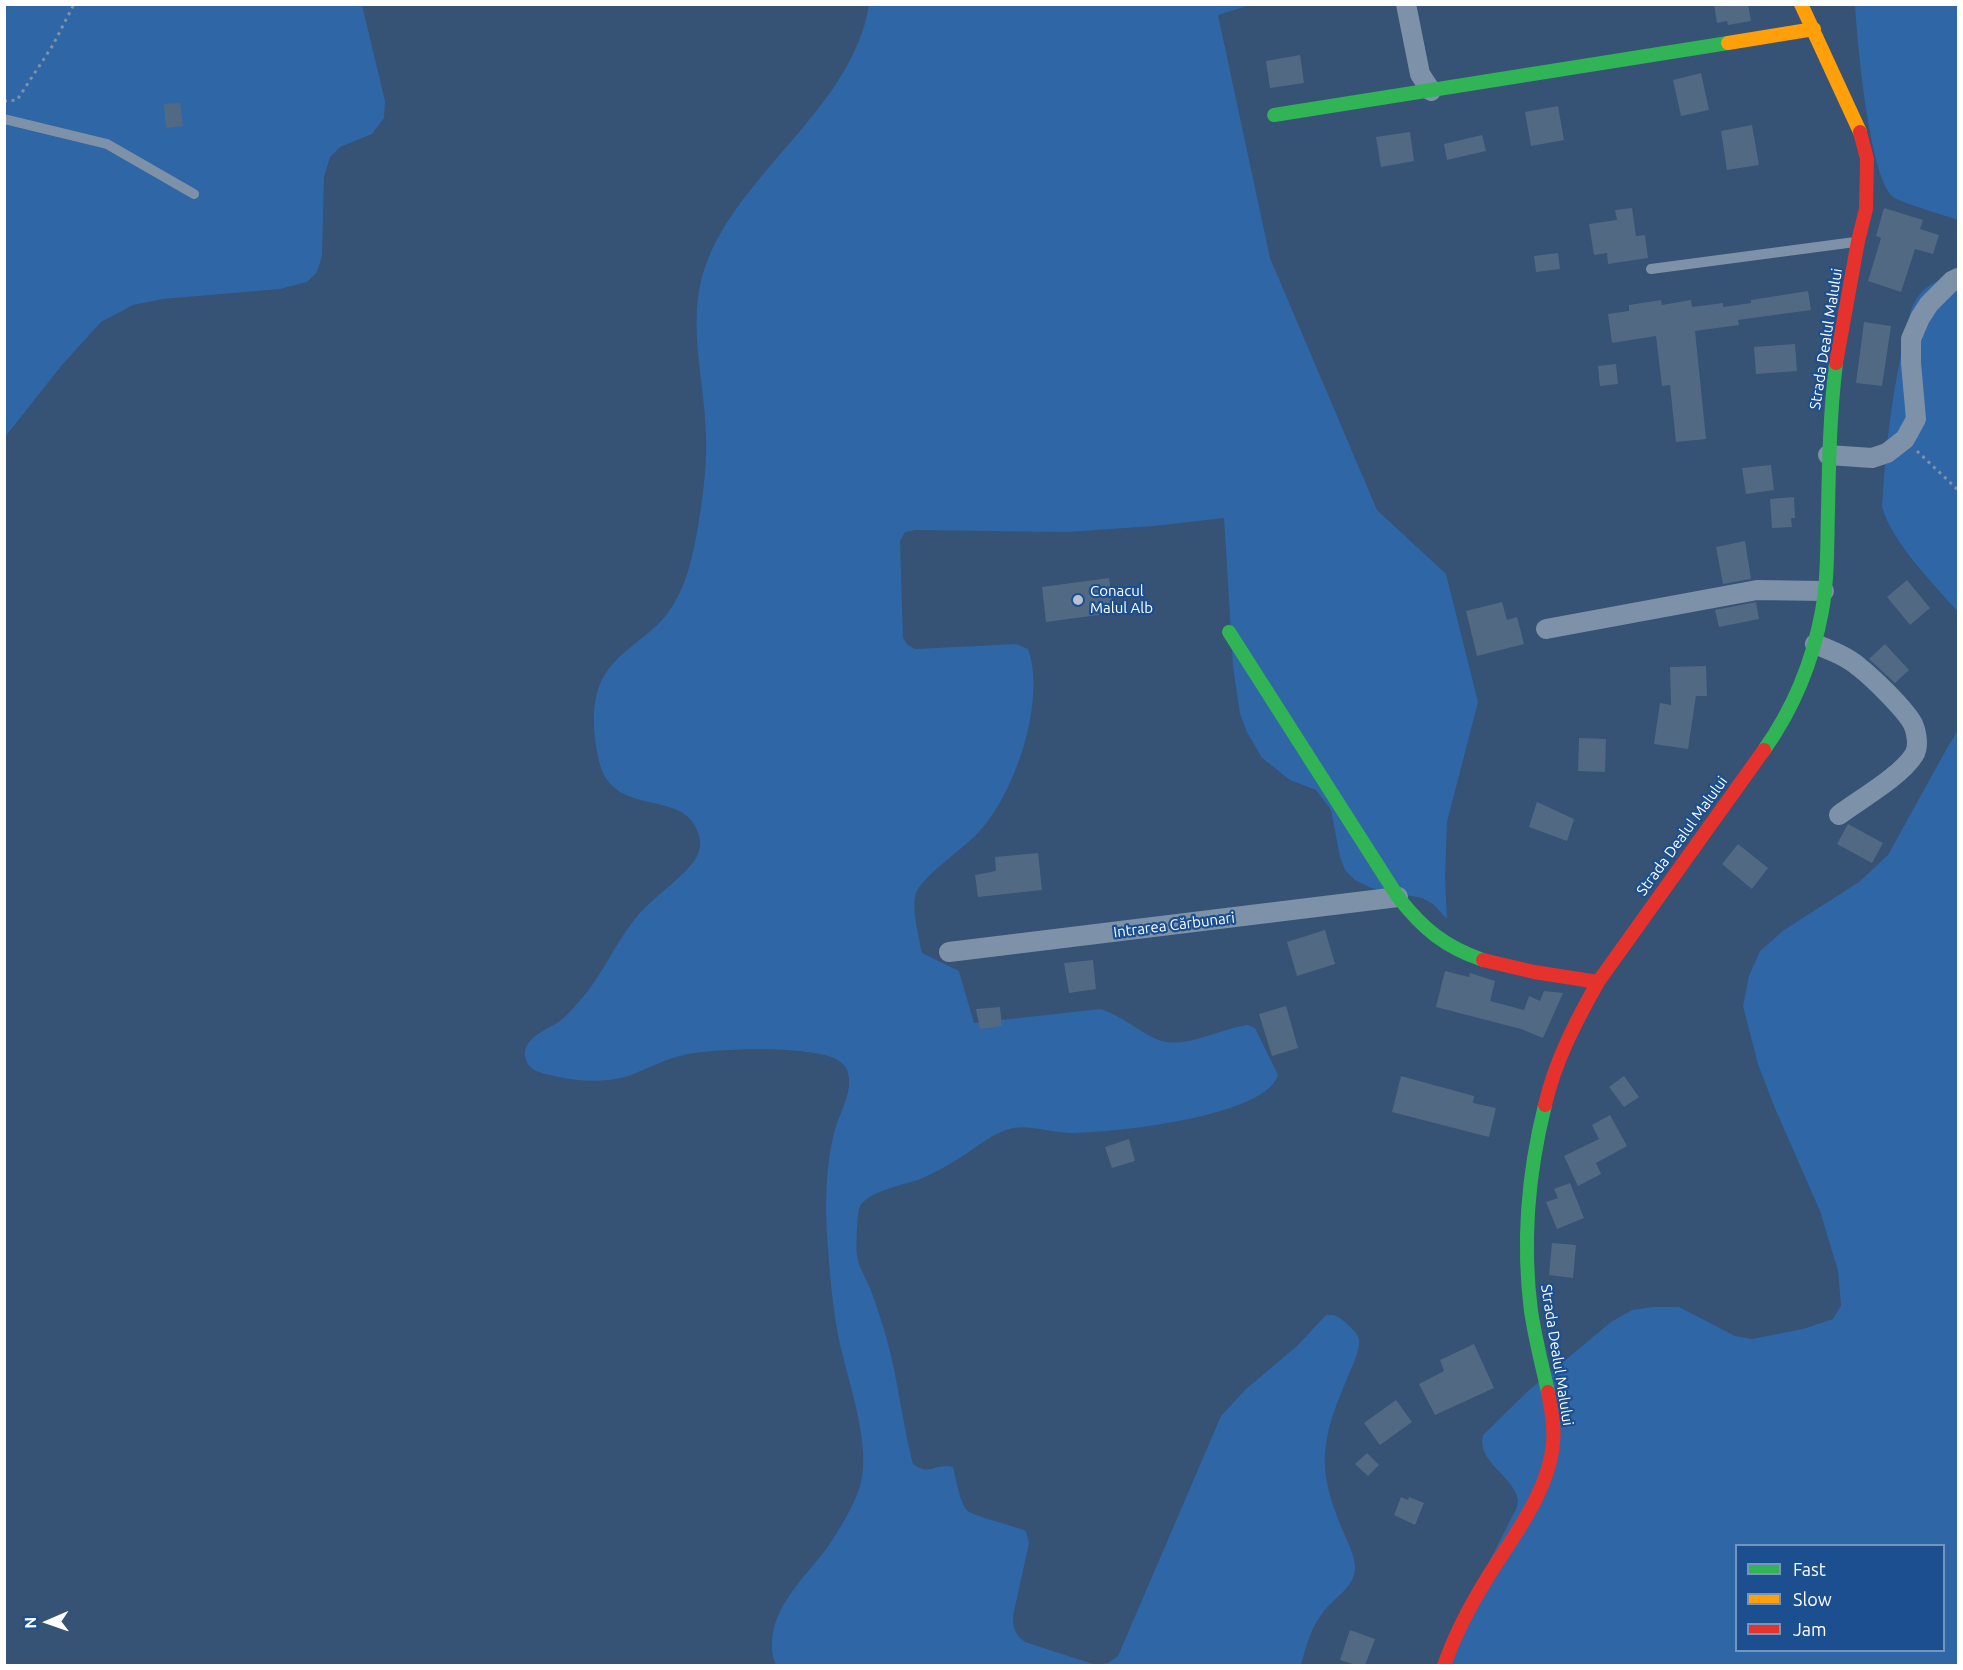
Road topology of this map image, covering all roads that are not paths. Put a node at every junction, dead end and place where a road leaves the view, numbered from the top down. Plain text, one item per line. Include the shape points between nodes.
1 (1406, 4) edge
2 (1801, 4) edge
3 (1814, 29) junction
4 (1431, 91) junction
5 (1274, 116) dead end
6 (4, 119) edge
7 (194, 194) dead end
8 (1858, 242) junction
9 (1652, 269) dead end
10 (1959, 278) edge
11 (1828, 456) junction
12 (1824, 591) junction
13 (1546, 629) dead end
14 (1229, 632) dead end
15 (1815, 644) junction
16 (1839, 815) dead end
17 (1398, 897) junction
18 (949, 952) dead end
19 (1598, 982) junction
20 (1444, 1665) edge

1 - 4 street via 1420,74
2 - 3 street, Strada Dealul Malului
3 - 4 street
3 - 8 street, Strada Dealul Malului via 1861,135 1867,159 1866,208
4 - 5 street
6 - 7 lane via 107,144
8 - 9 lane
8 - 11 street, Strada Dealul Malului via 1837,357
10 - 11 street via 1929,304 1911,339 1916,419 1905,439 1887,453 1872,458
11 - 12 street, Strada Dealul Malului
12 - 13 street via 1757,590
12 - 15 street, Strada Dealul Malului
14 - 17 street
15 - 16 street via 1860,667 1896,703 1917,738 1915,753 1904,768
15 - 19 street, Strada Dealul Malului via 1792,702 1767,745
17 - 18 street, Intrarea Cărbunari
17 - 19 street via 1432,935 1457,951 1506,966
19 - 20 street, Strada Dealul Malului via 1564,1047 1545,1096 1529,1185 1525,1243 1531,1310 1554,1446 1548,1474 1469,1609

